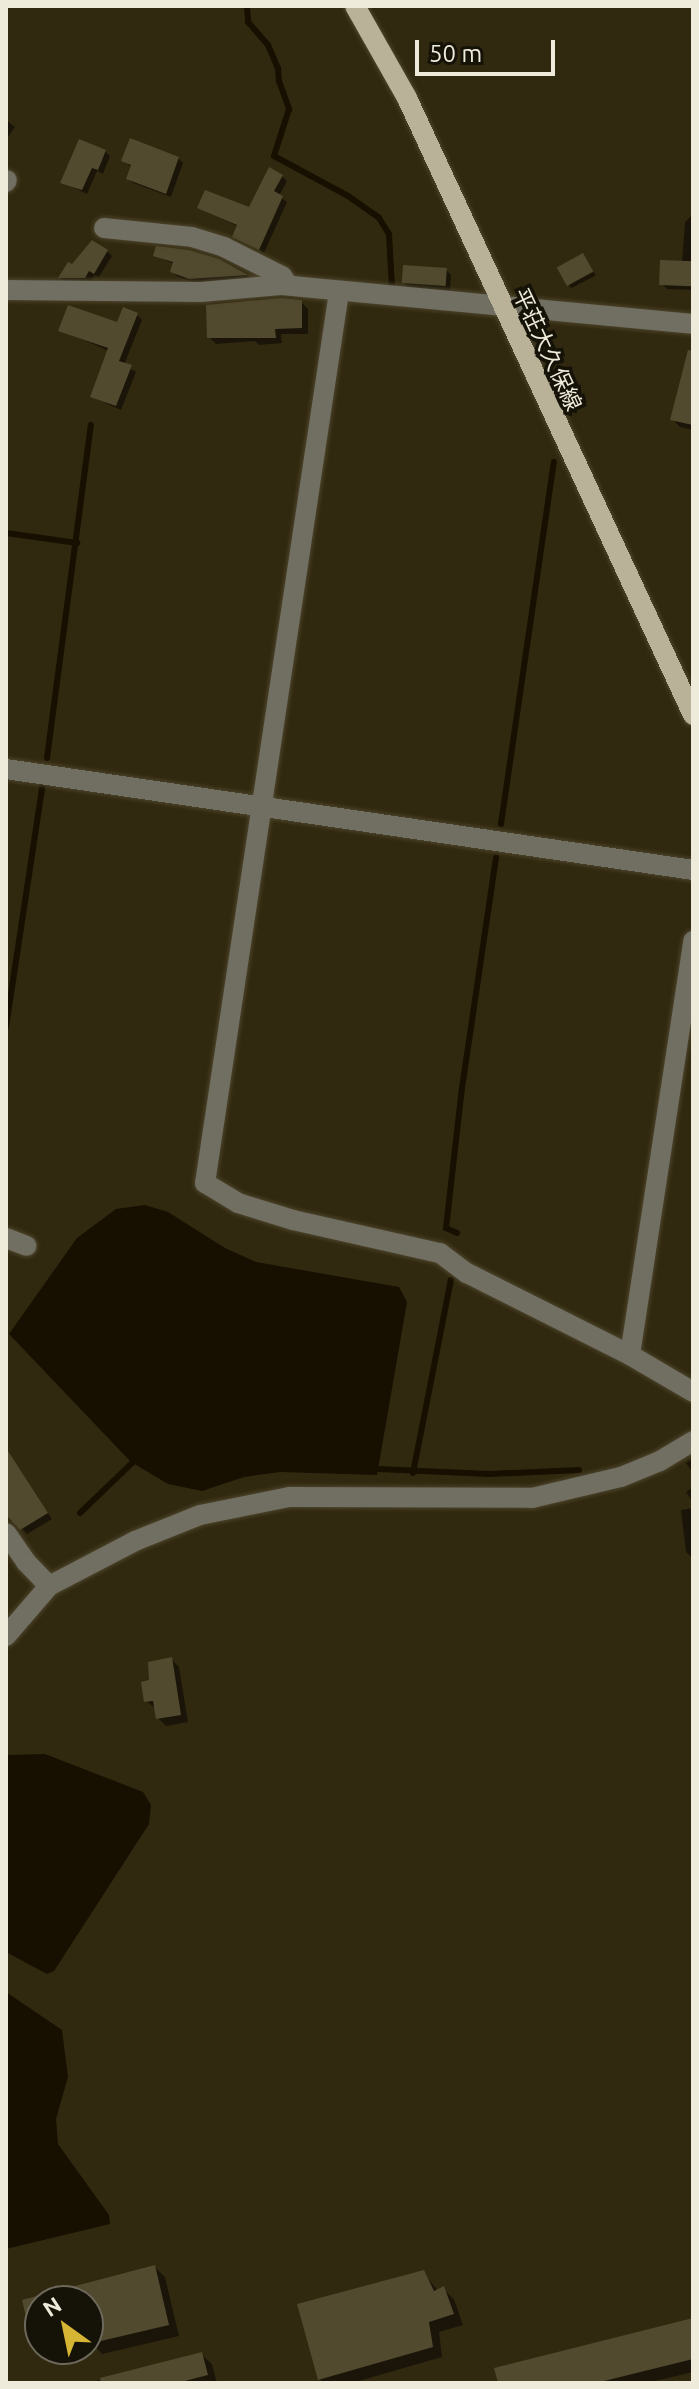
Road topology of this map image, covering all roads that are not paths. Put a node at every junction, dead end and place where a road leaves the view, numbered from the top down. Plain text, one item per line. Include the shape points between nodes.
1 (355, 6) edge
2 (104, 228) dead end
3 (288, 285) junction
4 (6, 290) edge
5 (339, 292) junction
6 (500, 305) junction
7 (693, 324) edge
8 (693, 715) edge
9 (6, 769) edge
10 (263, 805) junction
11 (693, 870) edge
12 (693, 941) edge
13 (6, 1238) edge
14 (27, 1246) dead end
15 (630, 1355) junction
16 (693, 1392) edge
17 (693, 1441) edge
18 (6, 1533) edge
19 (49, 1586) junction
20 (6, 1636) edge

1 - 6 main road, 平荘大久保線 via 407,98
2 - 3 street via 192,237 224,247 282,276
3 - 4 street via 201,292
3 - 5 street
5 - 6 street
5 - 10 street
6 - 7 street
6 - 8 main road, 平荘大久保線
9 - 10 street
10 - 11 street
10 - 15 street via 205,1183 238,1203 293,1220 440,1253 467,1273
12 - 15 street
13 - 14 street
15 - 16 street
17 - 19 street via 621,1477 532,1498 254,1501 135,1541
18 - 19 street
19 - 20 street

